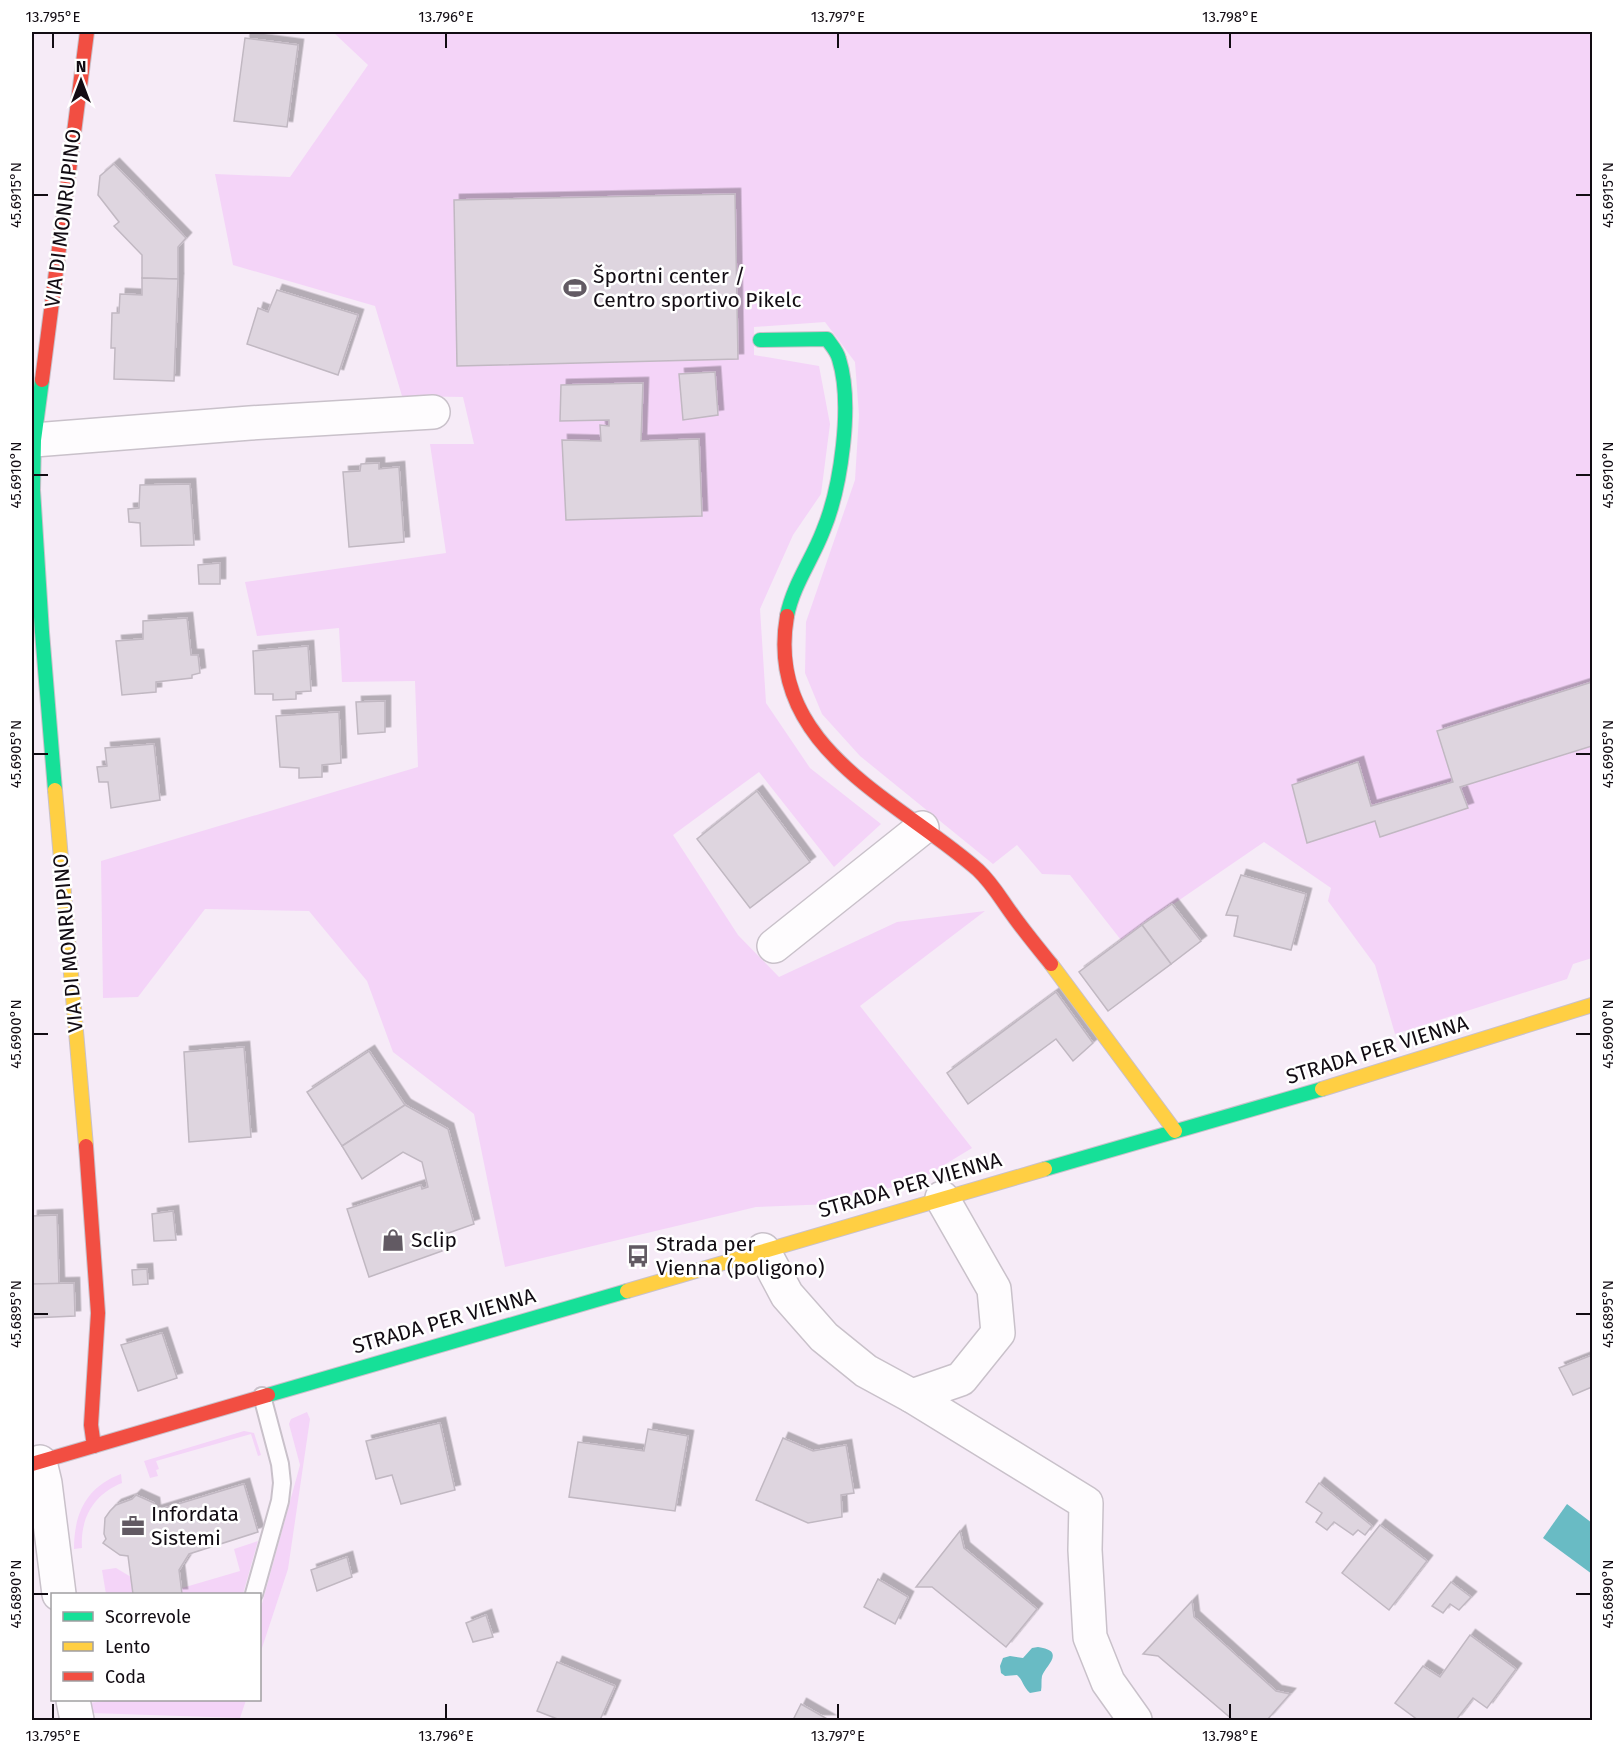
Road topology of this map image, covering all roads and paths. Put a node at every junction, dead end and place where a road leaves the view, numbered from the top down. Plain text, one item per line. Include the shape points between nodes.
1 (87, 32) edge
2 (760, 340) dead end
3 (433, 412) dead end
4 (34, 440) junction
5 (41, 728) edge
6 (922, 828) junction
7 (774, 946) dead end
8 (1593, 1005) edge
9 (1175, 1131) junction
10 (942, 1198) junction
11 (763, 1250) junction
12 (262, 1396) junction
13 (912, 1396) junction
14 (94, 1446) junction
15 (36, 1463) edge
16 (59, 1593) edge
17 (254, 1593) edge
18 (73, 1701) edge
19 (76, 1720) edge
20 (1135, 1720) edge

1 - 4 main road, VIA DI MONRUPINO
2 - 6 main road via 827,339 838,357 844,396 836,492 824,530 787,612 783,641 795,700 813,734 850,772
3 - 4 street
4 - 5 main road, VIA DI MONRUPINO
5 - 14 main road, VIA DI MONRUPINO via 97,1290 91,1425
6 - 7 street
6 - 9 main road via 980,871
8 - 9 main road, STRADA PER VIENNA
9 - 10 main road, STRADA PER VIENNA
10 - 11 main road, STRADA PER VIENNA
10 - 13 street via 994,1290 998,1333 961,1379
11 - 12 main road, STRADA PER VIENNA
11 - 13 street via 787,1294 824,1337 866,1371
12 - 14 main road, STRADA PER VIENNA
12 - 17 lane via 282,1483
13 - 20 street via 1086,1503 1090,1637 1108,1682
14 - 15 main road, STRADA PER VIENNA
15 - 16 street via 45,1483
18 - 19 street

